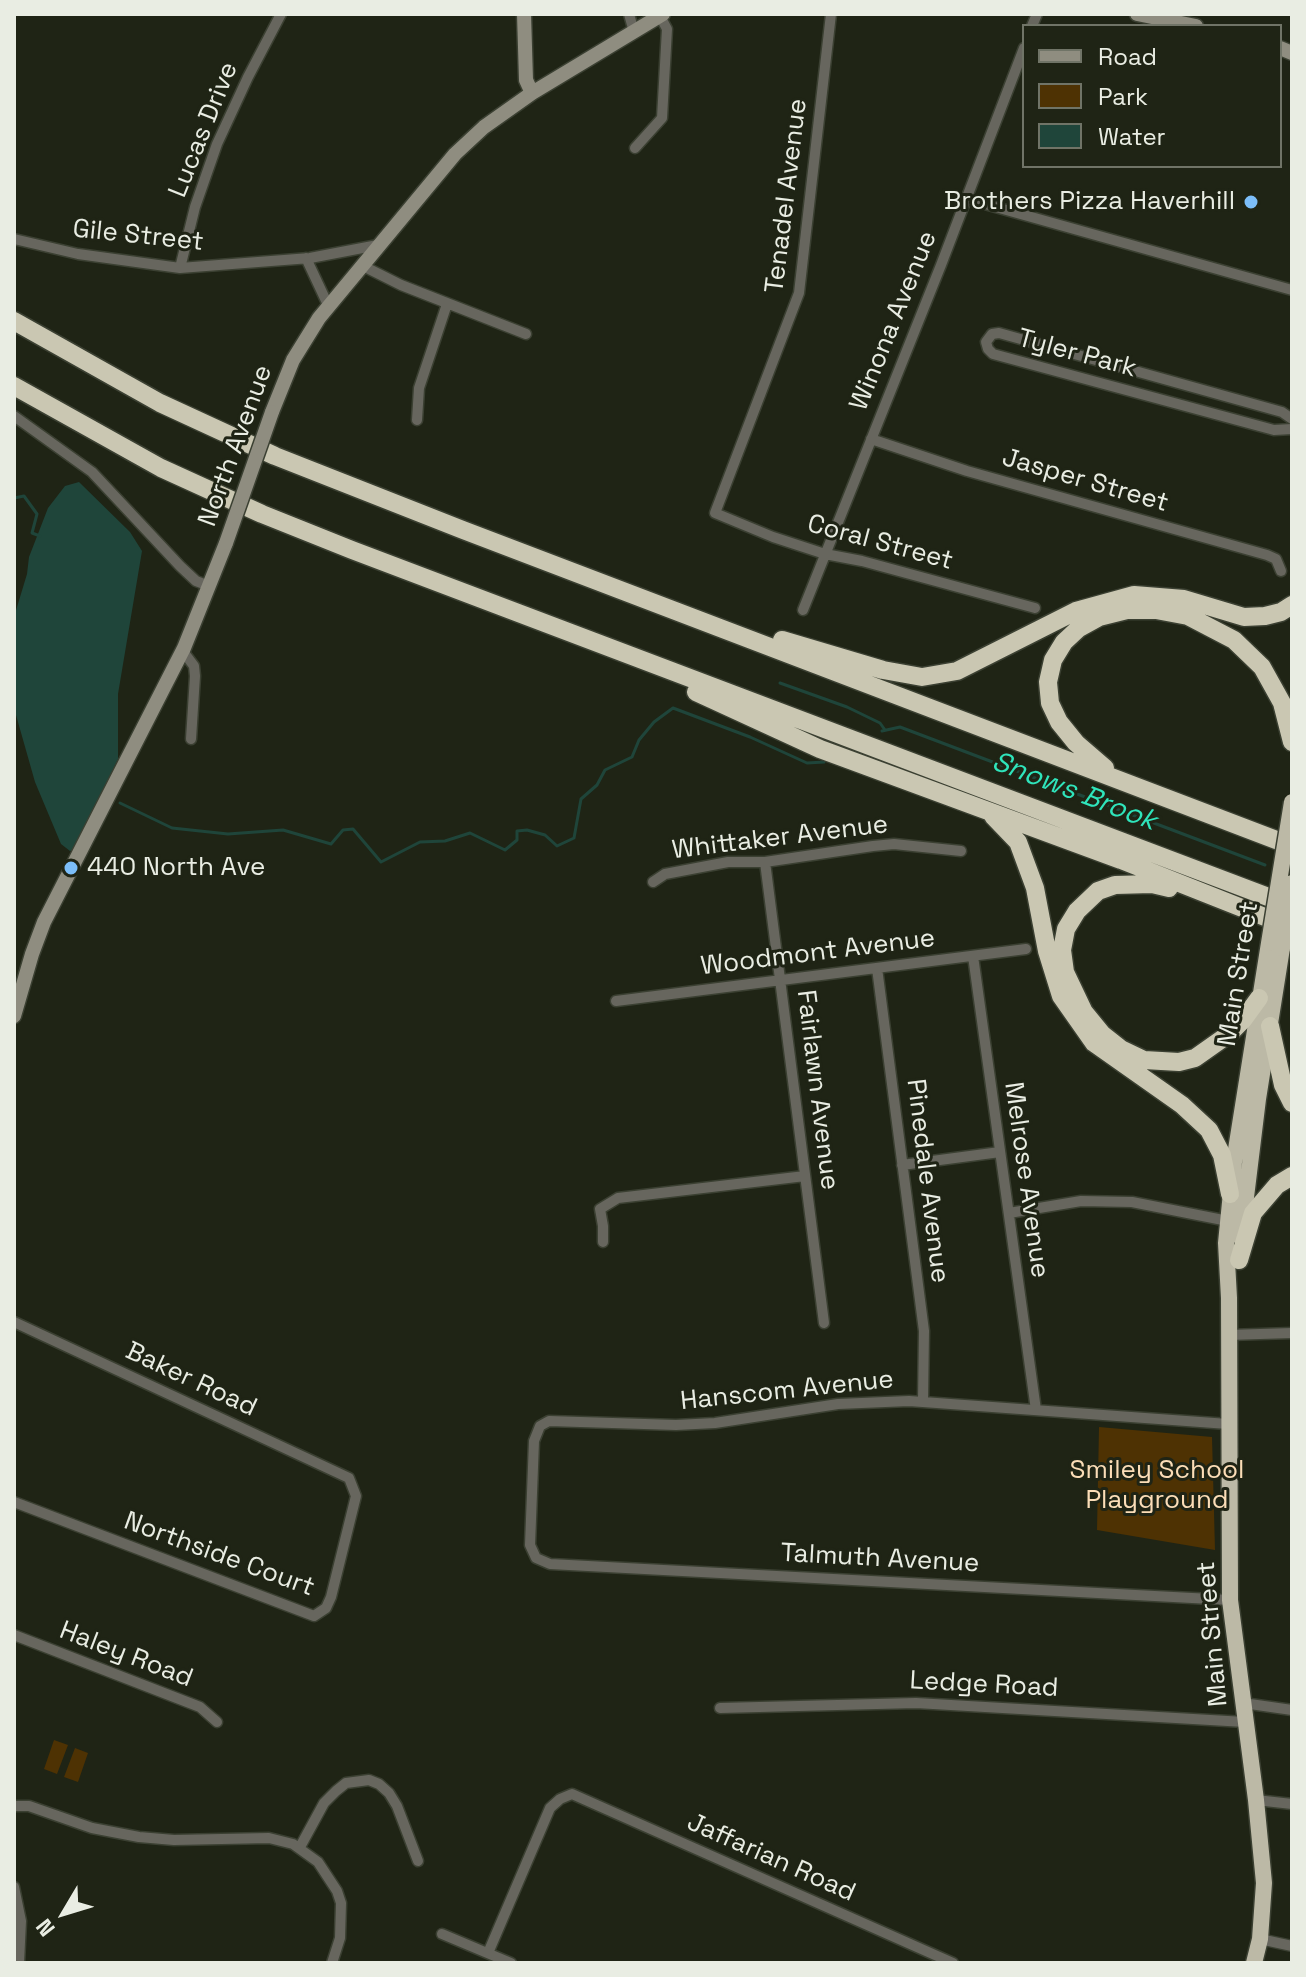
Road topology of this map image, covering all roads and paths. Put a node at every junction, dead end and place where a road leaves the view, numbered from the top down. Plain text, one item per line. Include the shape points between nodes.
1 (281, 14) edge
2 (524, 14) edge
3 (629, 14) edge
4 (831, 14) edge
5 (1137, 14) edge
6 (662, 15) edge
7 (1186, 24) edge
8 (634, 32) junction
9 (1022, 53) edge
10 (532, 93) junction
11 (635, 148) dead end
12 (967, 199) junction
13 (14, 239) edge
14 (378, 245) junction
15 (306, 258) junction
16 (361, 265) junction
17 (180, 268) junction
18 (1292, 290) edge
19 (447, 304) junction
20 (328, 305) junction
21 (14, 321) edge
22 (526, 334) dead end
23 (14, 386) edge
24 (14, 416) edge
25 (1292, 419) edge
26 (417, 420) dead end
27 (1292, 429) edge
28 (871, 439) junction
29 (715, 513) joint
30 (825, 554) junction
31 (1281, 571) dead end
32 (209, 586) junction
33 (655, 603) junction
34 (1292, 605) edge
35 (1035, 608) dead end
36 (803, 610) dead end
37 (585, 638) junction
38 (182, 650) junction
39 (191, 739) dead end
40 (1292, 742) edge
41 (1116, 777) junction
42 (1292, 802) edge
43 (985, 809) junction
44 (1292, 846) edge
45 (961, 851) dead end
46 (765, 862) junction
47 (653, 882) dead end
48 (1292, 883) edge
49 (1213, 897) junction
50 (1292, 907) edge
51 (1292, 928) edge
52 (1275, 946) junction
53 (1026, 949) dead end
54 (973, 956) junction
55 (877, 968) junction
56 (780, 980) junction
57 (1259, 998) junction
58 (616, 1001) dead end
59 (14, 1016) edge
60 (1270, 1026) junction
61 (1292, 1103) edge
62 (1000, 1152) junction
63 (902, 1165) junction
64 (805, 1176) junction
65 (1292, 1176) edge
66 (1230, 1194) junction
67 (1009, 1213) junction
68 (1228, 1221) junction
69 (603, 1242) dead end
70 (1239, 1260) junction
71 (1229, 1298) junction
72 (14, 1322) edge
73 (824, 1323) dead end
74 (1292, 1333) edge
75 (1228, 1335) junction
76 (923, 1401) junction
77 (1036, 1410) junction
78 (1228, 1424) junction
79 (349, 1478) joint
80 (14, 1502) edge
81 (532, 1553) joint
82 (1230, 1600) junction
83 (14, 1635) edge
84 (1243, 1703) junction
85 (720, 1708) dead end
86 (1292, 1710) edge
87 (217, 1722) dead end
88 (1245, 1722) junction
89 (1256, 1800) junction
90 (1292, 1804) edge
91 (14, 1806) edge
92 (300, 1847) junction
93 (418, 1861) dead end
94 (14, 1887) edge
95 (442, 1934) dead end
96 (1260, 1939) junction
97 (1292, 1946) edge
98 (488, 1953) junction
99 (19, 1963) edge
100 (332, 1963) edge
101 (511, 1963) edge
102 (953, 1963) edge
103 (1254, 1963) edge

1 - 17 street, Lucas Drive via 217,144
2 - 10 main road via 526,80
3 - 8 street
4 - 29 street, Tenadel Avenue via 799,293
5 - 7 main road
6 - 8 main road, North Avenue
6 - 11 street via 667,29 662,118
8 - 10 main road, North Avenue
9 - 12 street, Winona Avenue
10 - 14 main road, North Avenue via 455,154
12 - 18 street
12 - 28 street, Winona Avenue
13 - 17 street, Gile Street
14 - 15 street, Gile Street
14 - 16 main road, North Avenue
15 - 17 street, Gile Street
15 - 20 street
16 - 19 street
16 - 20 main road, North Avenue
19 - 22 street
19 - 26 street via 419,388
20 - 32 main road, North Avenue, bridge via 293,360
21 - 33 highway via 160,403 263,450
23 - 37 highway via 149,462 262,514
24 - 32 street via 92,472 180,566
25 - 27 street, Tyler Park via 999,333 986,342 993,354 1274,430
28 - 30 street, Winona Avenue
28 - 31 street, Jasper Street via 1267,555 1276,559
29 - 30 street, Coral Street
30 - 35 street, Coral Street
30 - 36 street, Winona Avenue
32 - 38 main road, North Avenue
33 - 34 highway via 922,677 957,671 1076,611 1134,595 1184,599 1244,617 1281,612
33 - 41 highway
37 - 43 highway via 820,749
37 - 50 highway
38 - 39 street via 194,666
38 - 59 main road, North Avenue via 44,922
40 - 41 highway via 1282,703 1262,667 1234,640 1188,616 1127,610 1079,628 1053,660 1048,682 1059,722
41 - 44 highway
42 - 52 highway, Main Street, bridge
43 - 49 highway
43 - 66 highway via 1018,842 1035,888 1061,996 1094,1043 1209,1130 1222,1155
45 - 46 street, Whittaker Avenue via 894,844
46 - 47 street, Whittaker Avenue via 728,862 665,874
46 - 56 street, Fairlawn Avenue
48 - 52 highway, Main Street, bridge
49 - 51 highway
49 - 57 highway via 1152,884 1098,891 1066,929 1062,950 1074,993 1102,1034 1121,1049 1163,1063 1195,1058 1215,1045
52 - 57 highway, Main Street
52 - 60 highway, Main Street
53 - 54 street, Woodmont Avenue
54 - 55 street, Woodmont Avenue
54 - 62 street, Melrose Avenue
55 - 56 street, Woodmont Avenue
55 - 63 street, Pinedale Avenue
56 - 58 street, Woodmont Avenue
56 - 64 street, Fairlawn Avenue
57 - 66 highway, Main Street
60 - 61 highway
60 - 70 highway, Main Street
62 - 63 street
62 - 67 street, Melrose Avenue
63 - 76 street, Pinedale Avenue via 924,1331
64 - 69 street via 625,1196 600,1209
64 - 73 street, Fairlawn Avenue
65 - 70 highway via 1253,1213
66 - 68 highway, Main Street
67 - 68 street via 1081,1201 1132,1202
67 - 77 street, Melrose Avenue
68 - 71 highway, Main Street
70 - 71 highway, Main Street
71 - 75 highway, Main Street
72 - 79 street, Baker Road
74 - 75 street
75 - 78 highway, Main Street
76 - 77 street, Hanscom Avenue
76 - 81 street, Hanscom Avenue via 838,1404 696,1424 542,1423 533,1447
77 - 78 street, Hanscom Avenue
78 - 82 highway, Main Street
79 - 80 street, Northside Court via 356,1496 331,1597 314,1616
81 - 82 street, Talmuth Avenue via 550,1564
82 - 84 highway, Main Street
83 - 87 street, Haley Road via 200,1707
84 - 86 street
84 - 88 highway, Main Street
85 - 88 street, Ledge Road via 916,1703
88 - 89 highway, Main Street
89 - 90 street
89 - 96 highway, Main Street via 1264,1883
91 - 92 street via 139,1837 269,1838
92 - 93 street via 336,1791 346,1783 369,1780 389,1793 397,1806
92 - 100 street via 325,1870 341,1903 340,1938
94 - 99 street
95 - 98 street
96 - 97 street
96 - 103 highway, Main Street
98 - 101 street
98 - 102 street, Jaffarian Road via 550,1808 572,1794

